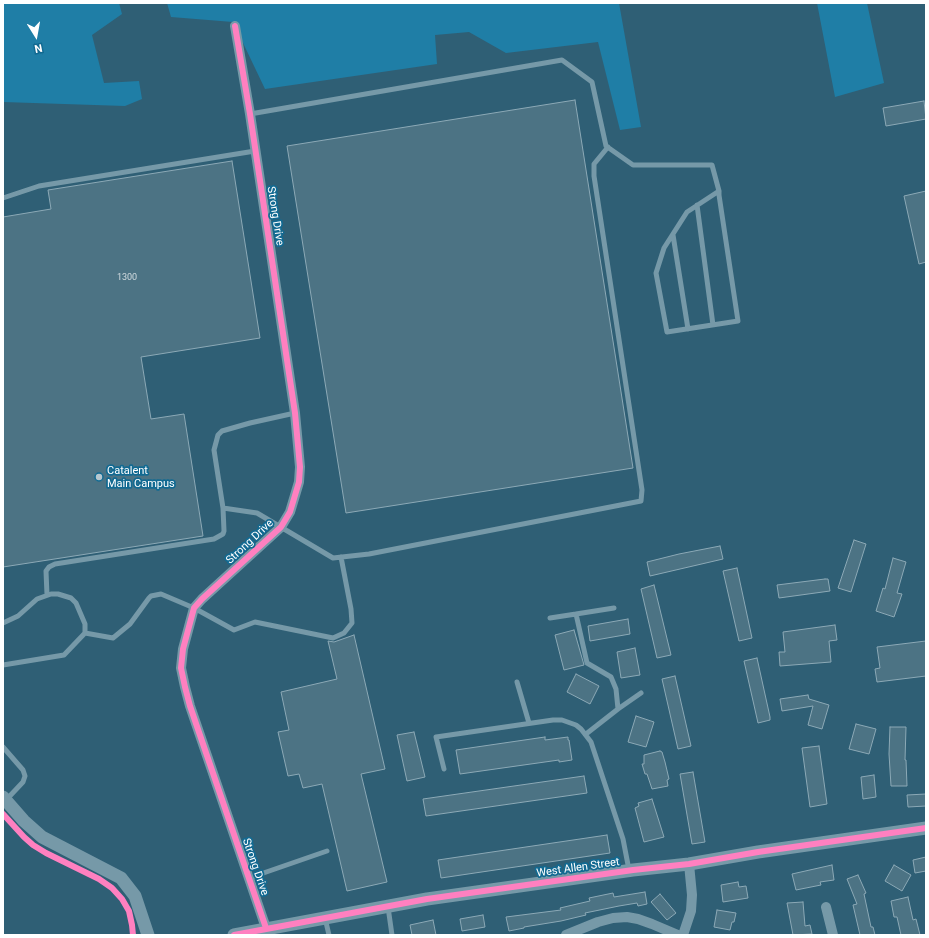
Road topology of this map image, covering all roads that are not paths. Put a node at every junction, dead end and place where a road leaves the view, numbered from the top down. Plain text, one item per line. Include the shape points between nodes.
1 (235, 26) dead end
2 (250, 114) junction
3 (608, 147) junction
4 (255, 151) junction
5 (719, 191) junction
6 (3, 198) edge
7 (697, 205) junction
8 (673, 235) junction
9 (713, 325) junction
10 (688, 329) junction
11 (295, 414) junction
12 (223, 508) junction
13 (281, 527) junction
14 (341, 557) junction
15 (47, 595) junction
16 (194, 608) junction
17 (614, 608) dead end
18 (576, 614) junction
19 (550, 618) dead end
20 (3, 623) edge
21 (85, 633) junction
22 (3, 665) edge
23 (517, 682) dead end
24 (641, 693) dead end
25 (618, 709) junction
26 (529, 723) junction
27 (586, 734) junction
28 (4, 749) edge
29 (444, 769) dead end
30 (4, 799) edge
31 (926, 828) edge
32 (327, 851) dead end
33 (688, 864) junction
34 (629, 871) junction
35 (249, 878) junction
36 (388, 906) junction
37 (826, 907) dead end
38 (325, 918) junction
39 (266, 928) junction
40 (148, 935) edge
41 (234, 935) edge
42 (329, 935) edge
43 (392, 935) edge
44 (566, 935) edge
45 (678, 935) edge
46 (683, 935) edge
47 (833, 935) edge

1 - 2 street, Strong Drive
2 - 3 lane via 562,60 592,82
2 - 4 street, Strong Drive
3 - 5 lane via 633,165 712,165
3 - 14 lane via 594,164 594,176 642,490 641,501
4 - 6 lane via 39,186
4 - 11 street, Strong Drive
5 - 7 lane
5 - 9 lane via 738,321
7 - 8 lane via 686,212
7 - 9 lane
8 - 10 lane
8 - 10 lane via 664,248 656,273 667,332
9 - 10 lane
11 - 12 lane via 250,423 222,431 218,435 214,450
11 - 13 street, Strong Drive via 299,482 290,512
12 - 13 lane via 257,513
12 - 15 lane via 224,531 221,536 214,539 55,564 46,571
13 - 14 lane via 333,558
13 - 16 street, Strong Drive
14 - 16 lane via 352,623 344,633 333,638 255,622 234,630
15 - 20 lane via 37,599 18,616
15 - 21 lane via 64,596 76,603 85,624
16 - 21 lane via 156,594 149,598 130,624 113,638
16 - 35 street, Strong Drive via 183,649 182,677
17 - 18 lane
18 - 19 lane
18 - 25 lane via 587,663 611,677 616,690
21 - 22 lane via 64,655
23 - 26 lane
24 - 25 lane
25 - 27 lane
26 - 27 lane via 562,720 576,725
26 - 29 lane via 436,737
27 - 34 lane via 591,742 623,839
28 - 30 lane via 23,770 25,776 23,782
30 - 40 street via 42,837 120,878 135,896
31 - 33 street, West Allen Street
32 - 35 lane
33 - 34 street, West Allen Street
33 - 46 street via 692,895 691,911
34 - 36 street, West Allen Street
35 - 39 street, Strong Drive
36 - 38 street, West Allen Street
36 - 43 lane
37 - 47 street
38 - 39 street, West Allen Street
38 - 42 lane
39 - 41 street, West Allen Street
44 - 45 street via 598,922 626,917

